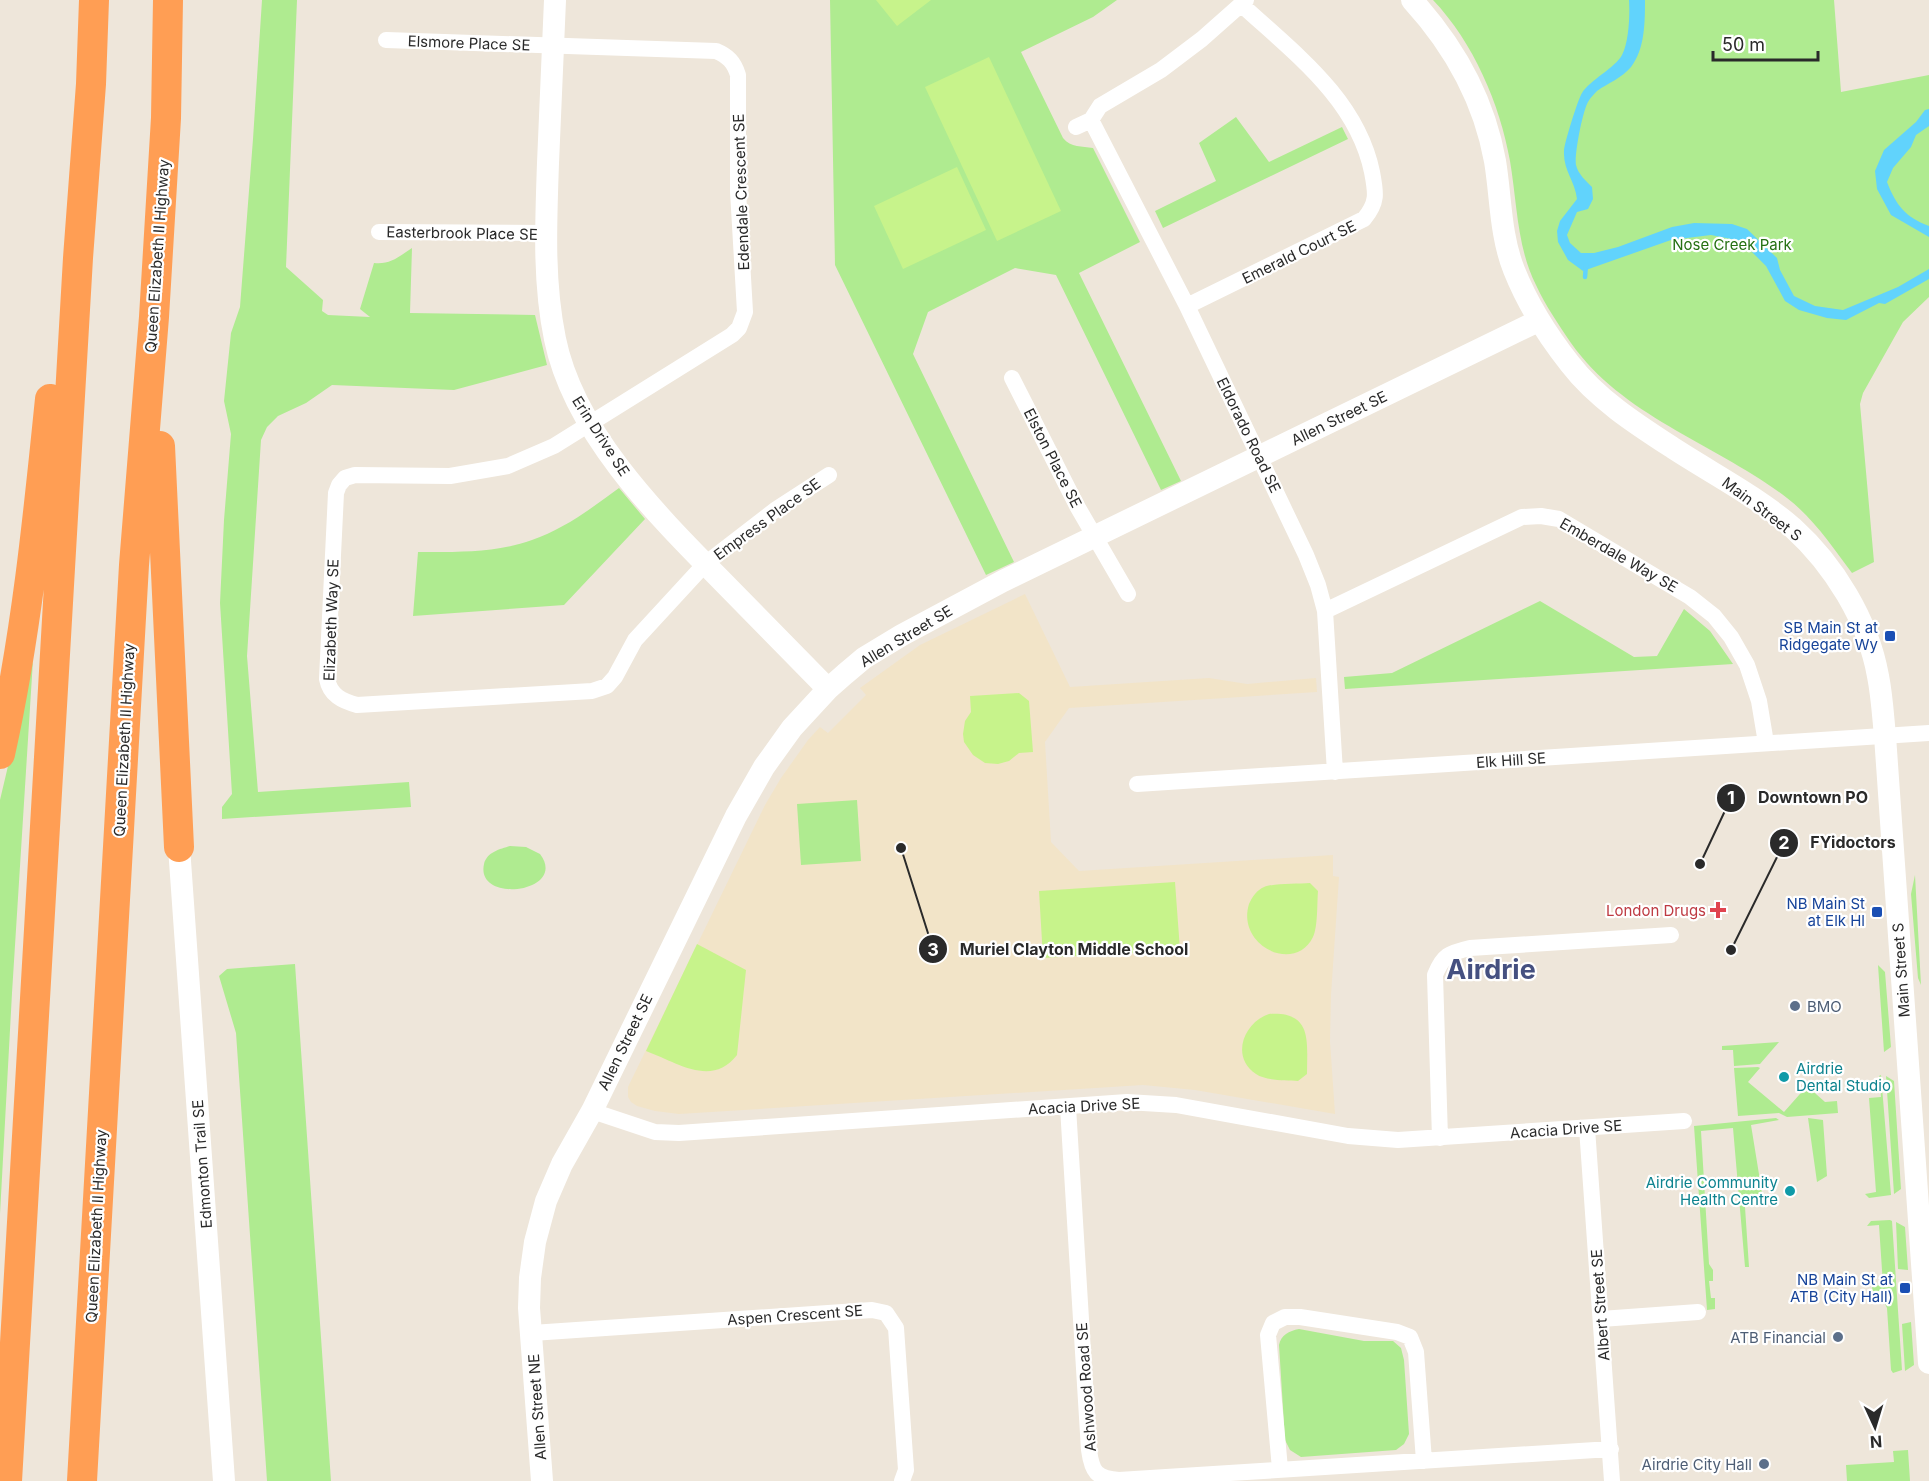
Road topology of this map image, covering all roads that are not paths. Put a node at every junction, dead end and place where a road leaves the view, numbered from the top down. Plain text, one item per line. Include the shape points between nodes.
1 (94, 0) edge
2 (168, 0) edge
3 (555, 0) edge
4 (1412, 0) edge
5 (1244, 2) edge
6 (386, 40) dead end
7 (553, 45) junction
8 (379, 232) dead end
9 (545, 233) junction
10 (78, 258) junction
11 (1187, 306) junction
12 (154, 317) junction
13 (1538, 321) junction
14 (1012, 378) dead end
15 (590, 423) junction
16 (1260, 456) junction
17 (829, 475) dead end
18 (1094, 537) junction
19 (705, 564) junction
20 (1128, 594) dead end
21 (1325, 611) junction
22 (828, 689) junction
23 (1929, 733) edge
24 (1885, 736) junction
25 (1766, 743) junction
26 (0, 754) edge
27 (1335, 771) junction
28 (1137, 784) dead end
29 (179, 848) joint
30 (1671, 935) dead end
31 (1068, 1107) junction
32 (592, 1111) junction
33 (1684, 1120) dead end
34 (1587, 1128) junction
35 (1440, 1138) junction
36 (1698, 1312) dead end
37 (1601, 1319) junction
38 (532, 1332) junction
39 (1929, 1363) edge
40 (1611, 1449) junction
41 (1424, 1461) junction
42 (1280, 1469) junction
43 (7, 1481) edge
44 (82, 1481) edge
45 (224, 1481) edge
46 (542, 1481) edge
47 (902, 1481) edge
48 (1612, 1481) edge

1 - 10 highway
2 - 12 highway, Queen Elizabeth II Highway via 166,118
3 - 7 street, Erin Drive SE
4 - 13 street, Main Street S via 1454,53 1483,113 1513,269
5 - 11 street, Eldorado Road SE via 1161,70 1100,106 1084,123
5 - 11 street, Emerald Court SE via 1330,88 1350,116 1370,161 1373,209 1364,219
6 - 7 street, Elsmore Place SE
7 - 9 street, Erin Drive SE
7 - 15 street, Edendale Crescent SE via 716,51 729,58 738,75 738,190 745,303 742,321 732,335
8 - 9 street, Easterbrook Place SE
9 - 15 street, Erin Drive SE via 547,290 555,340 574,394
10 - 26 highway via 56,342 28,603
10 - 43 highway
11 - 16 street, Eldorado Road SE
12 - 29 highway
12 - 44 highway, Queen Elizabeth II Highway via 133,577
13 - 16 street, Allen Street SE
13 - 24 street, Main Street S via 1577,373 1609,403 1752,498 1792,527 1819,555 1839,582 1864,633 1878,674
14 - 18 street, Elston Place SE
15 - 19 street, Erin Drive SE via 641,496
15 - 19 street, Elizabeth Way SE via 546,450 508,466 450,477 364,474 345,478 336,493 329,688 336,696 357,705 598,690 615,677 635,640
16 - 18 street, Allen Street SE
16 - 21 street, Eldorado Road SE via 1306,555
17 - 19 street, Empress Place SE via 775,510
18 - 20 street, Elston Place SE
18 - 22 street, Allen Street SE via 903,635 864,658
19 - 22 street, Erin Drive SE
21 - 25 street, Emberdale Way SE via 1522,517 1559,519 1690,597 1714,616 1747,665 1759,701
21 - 27 street, Eldorado Road SE
22 - 32 street, Allen Street SE via 792,728 736,816
23 - 24 street, Elk Hill SE
24 - 25 street, Elk Hill SE
24 - 39 street, Main Street S
25 - 27 street, Elk Hill SE
27 - 28 street, Elk Hill SE
29 - 45 street, Edmonton Trail SE
30 - 35 street via 1470,948 1446,955 1435,975
31 - 32 street, Acacia Drive SE via 679,1133 655,1132
31 - 35 street, Acacia Drive SE via 1153,1103 1370,1139
31 - 42 street, Ashwood Road SE via 1089,1450 1096,1473 1119,1480
32 - 38 street, Allen Street SE via 546,1201 530,1278
33 - 34 street, Acacia Drive SE
34 - 35 street, Acacia Drive SE
34 - 37 street, Albert Street SE
36 - 37 street
37 - 40 street, Albert Street SE
38 - 46 street, Allen Street NE
38 - 47 street, Aspen Crescent SE via 872,1310 886,1313 897,1328 906,1470
40 - 41 street, Ashwood Road SE
40 - 48 street, Albert Street SE
41 - 42 street, Ashwood Road SE
41 - 42 street via 1416,1352 1410,1337 1311,1318 1285,1317 1273,1323 1268,1335

